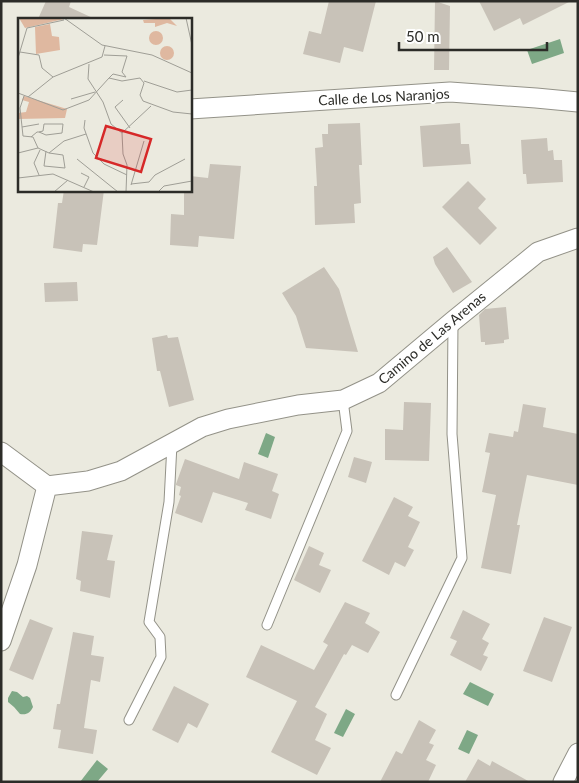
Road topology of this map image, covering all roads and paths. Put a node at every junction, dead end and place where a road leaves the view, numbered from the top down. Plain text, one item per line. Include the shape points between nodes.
1 (578, 102) edge
2 (191, 109) edge
3 (578, 238) edge
4 (453, 321) junction
5 (343, 400) junction
6 (172, 444) junction
7 (1, 452) edge
8 (47, 486) junction
9 (267, 625) dead end
10 (1, 641) edge
11 (396, 695) dead end
12 (129, 720) dead end
13 (578, 753) edge
14 (563, 782) edge

1 - 2 street, Calle de Los Naranjos via 450,92
3 - 4 street, Camino de Las Arenas via 538,252
4 - 5 street, Camino de Las Arenas via 379,383
4 - 11 lane via 452,434 462,558
5 - 6 street, Camino de Las Arenas via 228,419 202,427
5 - 9 lane via 347,431
6 - 8 street, Camino de Las Arenas via 122,471 88,481
6 - 12 lane via 168,502 150,622 160,637 161,657
7 - 8 street
8 - 10 street via 27,565
13 - 14 street

